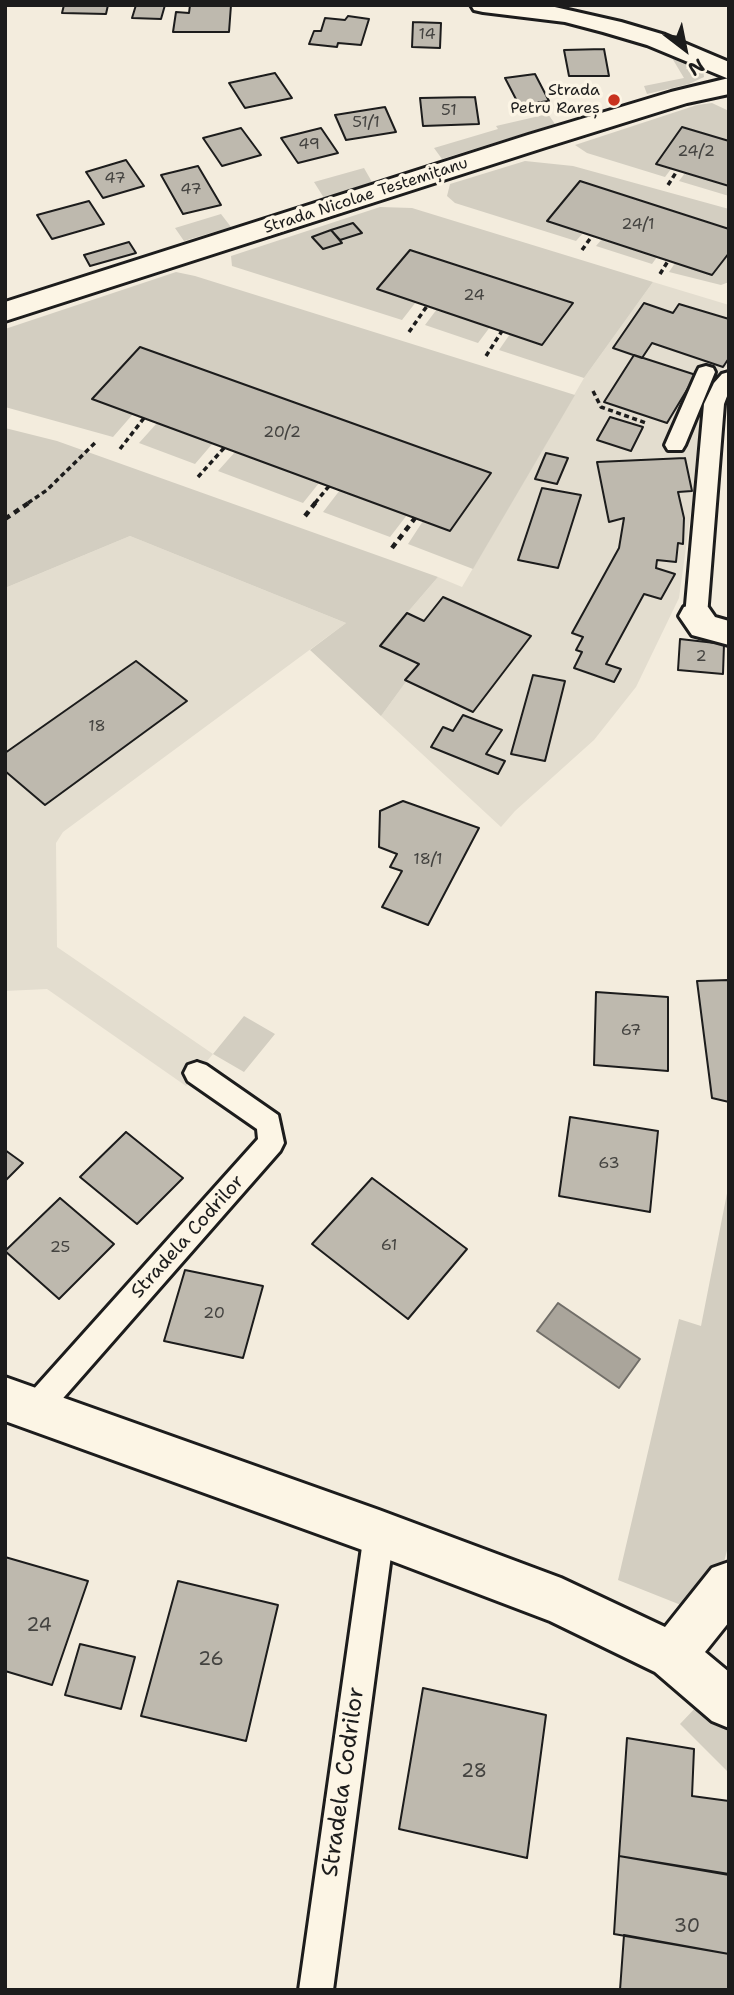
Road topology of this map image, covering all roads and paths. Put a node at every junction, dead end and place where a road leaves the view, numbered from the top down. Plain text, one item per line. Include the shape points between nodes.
1 (483, 5) edge
2 (567, 10) edge
3 (729, 71) edge
4 (729, 86) edge
5 (677, 171) dead end
6 (668, 185) dead end
7 (592, 236) dead end
8 (582, 250) dead end
9 (668, 261) dead end
10 (660, 274) dead end
11 (427, 306) dead end
12 (5, 313) edge
13 (502, 331) dead end
14 (410, 332) dead end
15 (486, 356) dead end
16 (706, 372) dead end
17 (729, 378) edge
18 (593, 391) dead end
19 (144, 418) dead end
20 (677, 440) joint
21 (97, 441) dead end
22 (224, 448) dead end
23 (120, 449) dead end
24 (198, 477) dead end
25 (329, 486) dead end
26 (305, 516) dead end
27 (415, 518) dead end
28 (5, 519) edge
29 (393, 548) dead end
30 (696, 616) joint
31 (729, 633) edge
32 (197, 1073) dead end
33 (19, 1405) edge
34 (379, 1533) junction
35 (729, 1585) edge
36 (672, 1655) junction
37 (729, 1704) edge
38 (316, 1990) edge

1 - 2 street
2 - 3 street
4 - 12 street, Strada Nicolae Testemițanu via 537,141
5 - 6 path
7 - 8 path
9 - 10 path
11 - 14 path
13 - 15 path
16 - 20 lane
17 - 30 lane via 714,404
18 - 20 path via 601,407
19 - 23 path
21 - 28 path via 47,490
22 - 24 path
25 - 26 path
27 - 29 path
30 - 31 street via 704,626
32 - 33 lane, Stradela Codrilor via 269,1124 271,1143
33 - 34 street, Stradela Codrilor
34 - 36 street, Stradela Codrilor via 561,1602
34 - 38 lane, Stradela Codrilor
35 - 36 street
36 - 37 street, Stradela Codrilor

